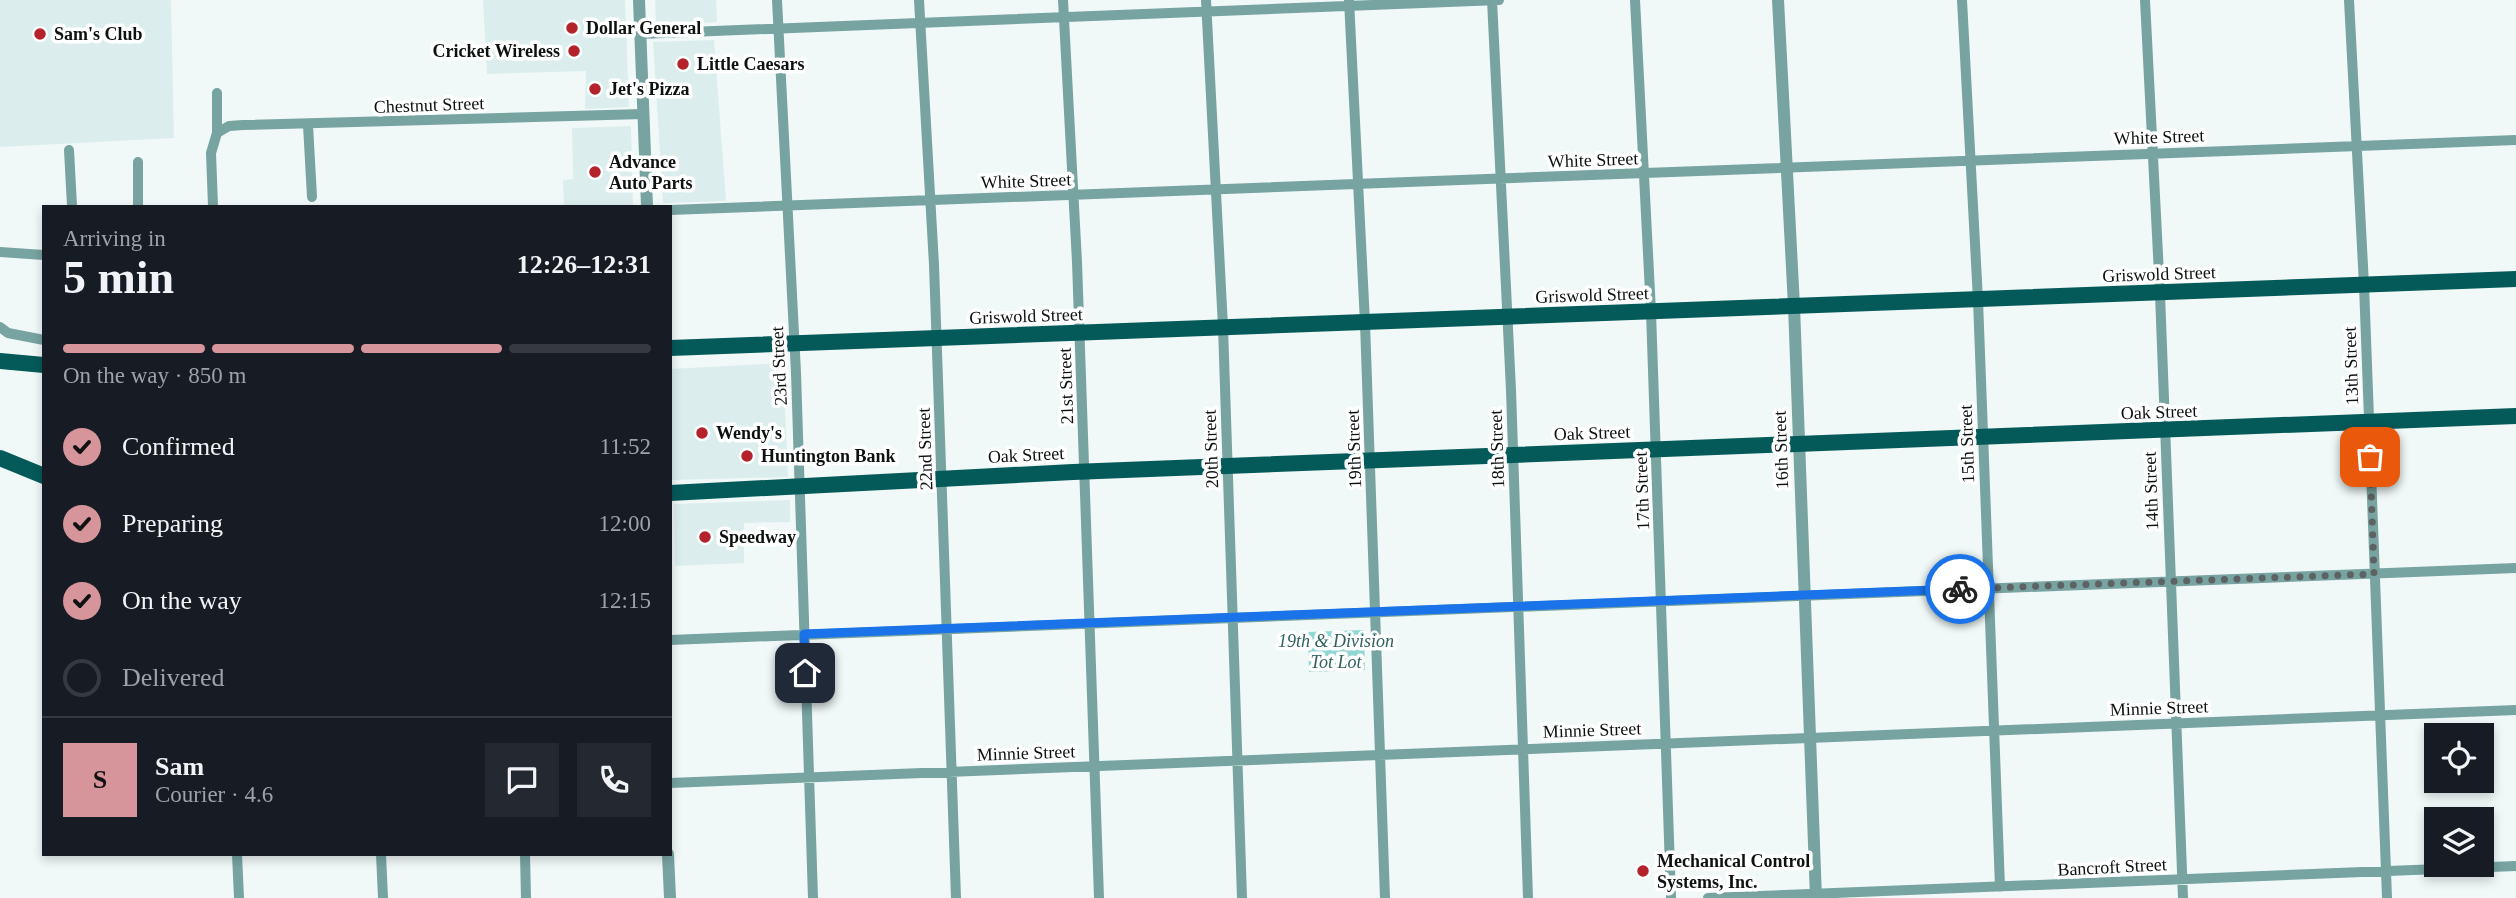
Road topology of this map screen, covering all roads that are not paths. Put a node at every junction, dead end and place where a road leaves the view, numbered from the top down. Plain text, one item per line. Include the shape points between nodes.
1 (639, 0) edge
2 (777, 0) edge
3 (919, 0) edge
4 (1063, 0) edge
5 (1492, 0) edge
6 (1499, 0) edge
7 (1635, 0) edge
8 (1778, 0) edge
9 (1962, 0) edge
10 (2144, 0) edge
11 (2349, 0) edge
12 (1349, 3) edge
13 (1206, 6) edge
14 (1064, 16) junction
15 (921, 22) junction
16 (778, 28) junction
17 (640, 34) junction
18 (217, 93) dead end
19 (643, 114) junction
20 (308, 125) junction
21 (217, 133) junction
22 (2516, 140) edge
23 (2357, 145) junction
24 (69, 149) dead end
25 (2153, 153) junction
26 (1970, 160) junction
27 (138, 162) dead end
28 (1788, 168) junction
29 (1643, 174) junction
30 (1501, 179) junction
31 (1358, 185) junction
32 (1216, 189) junction
33 (1074, 195) junction
34 (312, 197) dead end
35 (930, 200) junction
36 (72, 205) edge
37 (138, 205) edge
38 (214, 205) edge
39 (647, 205) edge
40 (787, 205) junction
41 (672, 210) edge
42 (0, 252) edge
43 (42, 255) edge
44 (2516, 279) edge
45 (2364, 285) junction
46 (2160, 294) junction
47 (1978, 300) junction
48 (1794, 306) junction
49 (1651, 312) junction
50 (1508, 318) junction
51 (1365, 323) junction
52 (0, 327) edge
53 (1223, 327) junction
54 (1080, 334) junction
55 (937, 338) junction
56 (42, 340) edge
57 (794, 342) junction
58 (672, 348) edge
59 (0, 360) edge
60 (42, 365) edge
61 (2516, 416) edge
62 (2369, 422) junction
63 (2165, 431) junction
64 (1983, 437) junction
65 (1798, 444) junction
66 (1656, 450) junction
67 (1513, 455) junction
68 (0, 458) edge
69 (1370, 462) junction
70 (1228, 466) junction
71 (1085, 471) junction
72 (42, 475) edge
73 (942, 478) junction
74 (799, 484) junction
75 (672, 493) edge
76 (2516, 568) edge
77 (2374, 574) junction
78 (2170, 581) junction
79 (1988, 588) junction
80 (1804, 595) junction
81 (1661, 601) junction
82 (1518, 607) junction
83 (1376, 612) junction
84 (1233, 617) junction
85 (1089, 623) junction
86 (947, 629) junction
87 (804, 634) junction
88 (672, 640) edge
89 (2516, 710) edge
90 (2380, 716) junction
91 (2175, 724) junction
92 (1993, 729) junction
93 (1809, 737) junction
94 (1666, 742) junction
95 (1523, 748) junction
96 (1380, 753) junction
97 (1237, 759) junction
98 (1095, 766) junction
99 (952, 771) junction
100 (809, 776) junction
101 (672, 783) edge
102 (237, 856) edge
103 (381, 856) edge
104 (525, 856) edge
105 (668, 856) edge
106 (2516, 866) edge
107 (2386, 872) junction
108 (2182, 879) junction
109 (2000, 887) junction
110 (1815, 896) edge
111 (239, 898) edge
112 (383, 898) edge
113 (526, 898) edge
114 (670, 898) edge
115 (813, 898) edge
116 (956, 898) edge
117 (1099, 898) edge
118 (1242, 898) edge
119 (1385, 898) edge
120 (1528, 898) edge
121 (1671, 898) edge
122 (1708, 898) edge
123 (2183, 898) edge
124 (2387, 898) edge

1 - 17 street
2 - 16 street, 23rd Street
3 - 15 street, 22nd Street
4 - 14 street, 21st Street
5 - 6 street
5 - 12 street
5 - 30 street, 18th Street
7 - 29 street, 17th Street
8 - 28 street, 16th Street
9 - 26 street, 15th Street
10 - 25 street, 14th Street
11 - 23 street, 13th Street
12 - 13 street
12 - 31 street, 19th Street
13 - 14 street
13 - 32 street, 20th Street
14 - 15 street
14 - 33 street, 21st Street
15 - 16 street
15 - 35 street, 22nd Street
16 - 17 street
16 - 40 street, 23rd Street
17 - 19 street
18 - 21 street
19 - 20 street, Chestnut Street
19 - 39 street
20 - 21 street, Chestnut Street via 236,126
20 - 34 street
21 - 38 street via 211,146
22 - 23 street, White Street
23 - 25 street, White Street
23 - 45 street, 13th Street
24 - 36 street
25 - 26 street, White Street
25 - 46 street, 14th Street
26 - 28 street, White Street
26 - 47 street, 15th Street
27 - 37 street
28 - 29 street, White Street
28 - 48 street, 16th Street
29 - 30 street, White Street
29 - 49 street, 17th Street
30 - 31 street, White Street
30 - 50 street, 18th Street
31 - 32 street, White Street
31 - 51 street, 19th Street
32 - 33 street, White Street
32 - 53 street, 20th Street
33 - 35 street, White Street
33 - 54 street, 21st Street
35 - 40 street, White Street
35 - 55 street, 22nd Street
40 - 41 street, White Street
40 - 57 street, 23rd Street
42 - 43 street
44 - 45 main road, Griswold Street
45 - 46 main road, Griswold Street
45 - 62 street, 13th Street
46 - 47 main road, Griswold Street
46 - 63 street, 14th Street
47 - 48 main road, Griswold Street
47 - 64 street, 15th Street
48 - 49 main road, Griswold Street
48 - 65 street, 16th Street
49 - 50 main road, Griswold Street
49 - 66 street, 17th Street
50 - 51 main road, Griswold Street
50 - 67 street, 18th Street
51 - 53 main road, Griswold Street
51 - 69 street, 19th Street
52 - 56 street
53 - 54 main road, Griswold Street
53 - 70 street, 20th Street
54 - 55 main road, Griswold Street
54 - 71 street, 21st Street
55 - 57 main road, Griswold Street
55 - 73 street, 22nd Street
57 - 58 main road, Griswold Street
57 - 74 street, 23rd Street
59 - 60 main road
61 - 62 main road, Oak Street
62 - 63 main road, Oak Street
62 - 77 street, 13th Street
63 - 64 main road, Oak Street
63 - 78 street, 14th Street
64 - 65 main road, Oak Street
64 - 79 street, 15th Street
65 - 66 main road, Oak Street
65 - 80 street, 16th Street
66 - 67 main road, Oak Street
66 - 81 street, 17th Street
67 - 69 main road, Oak Street
67 - 82 street, 18th Street
68 - 72 main road
69 - 70 main road, Oak Street
69 - 83 street, 19th Street
70 - 71 main road, Oak Street
70 - 84 street, 20th Street
71 - 73 main road, Oak Street
71 - 85 street, 21st Street
73 - 74 main road, Oak Street
73 - 86 street, 22nd Street
74 - 75 main road, Oak Street
74 - 87 street, 23rd Street
76 - 77 street
77 - 78 street
77 - 90 street, 13th Street
78 - 79 street
78 - 91 street, 14th Street
79 - 80 street
79 - 92 street, 15th Street
80 - 81 street
80 - 93 street, 16th Street
81 - 82 street
81 - 94 street, 17th Street
82 - 83 street
82 - 95 street, 18th Street
83 - 84 street
83 - 96 street, 19th Street
84 - 85 street
84 - 97 street, 20th Street
85 - 86 street
85 - 98 street, 21st Street
86 - 87 street
86 - 99 street, 22nd Street
87 - 88 street
87 - 100 street, 23rd Street
89 - 90 street, Minnie Street
90 - 91 street, Minnie Street
90 - 107 street, 13th Street
91 - 92 street, Minnie Street
91 - 108 street, 14th Street
92 - 93 street, Minnie Street
92 - 109 street, 15th Street
93 - 94 street, Minnie Street
93 - 110 street, 16th Street
94 - 95 street, Minnie Street
94 - 121 street, 17th Street
95 - 96 street, Minnie Street
95 - 120 street, 18th Street
96 - 97 street, Minnie Street
96 - 119 street, 19th Street
97 - 98 street, Minnie Street
97 - 118 street, 20th Street
98 - 99 street, Minnie Street
98 - 117 street, 21st Street
99 - 100 street, Minnie Street
99 - 116 street, 22nd Street
100 - 101 street, Minnie Street
100 - 115 street, 23rd Street
102 - 111 street
103 - 112 street
104 - 113 street
105 - 114 street
106 - 107 street, Bancroft Street
107 - 108 street, Bancroft Street
107 - 124 street, 13th Street
108 - 109 street, Bancroft Street
108 - 123 street, 14th Street
109 - 110 street, Bancroft Street
110 - 122 street, Bancroft Street

